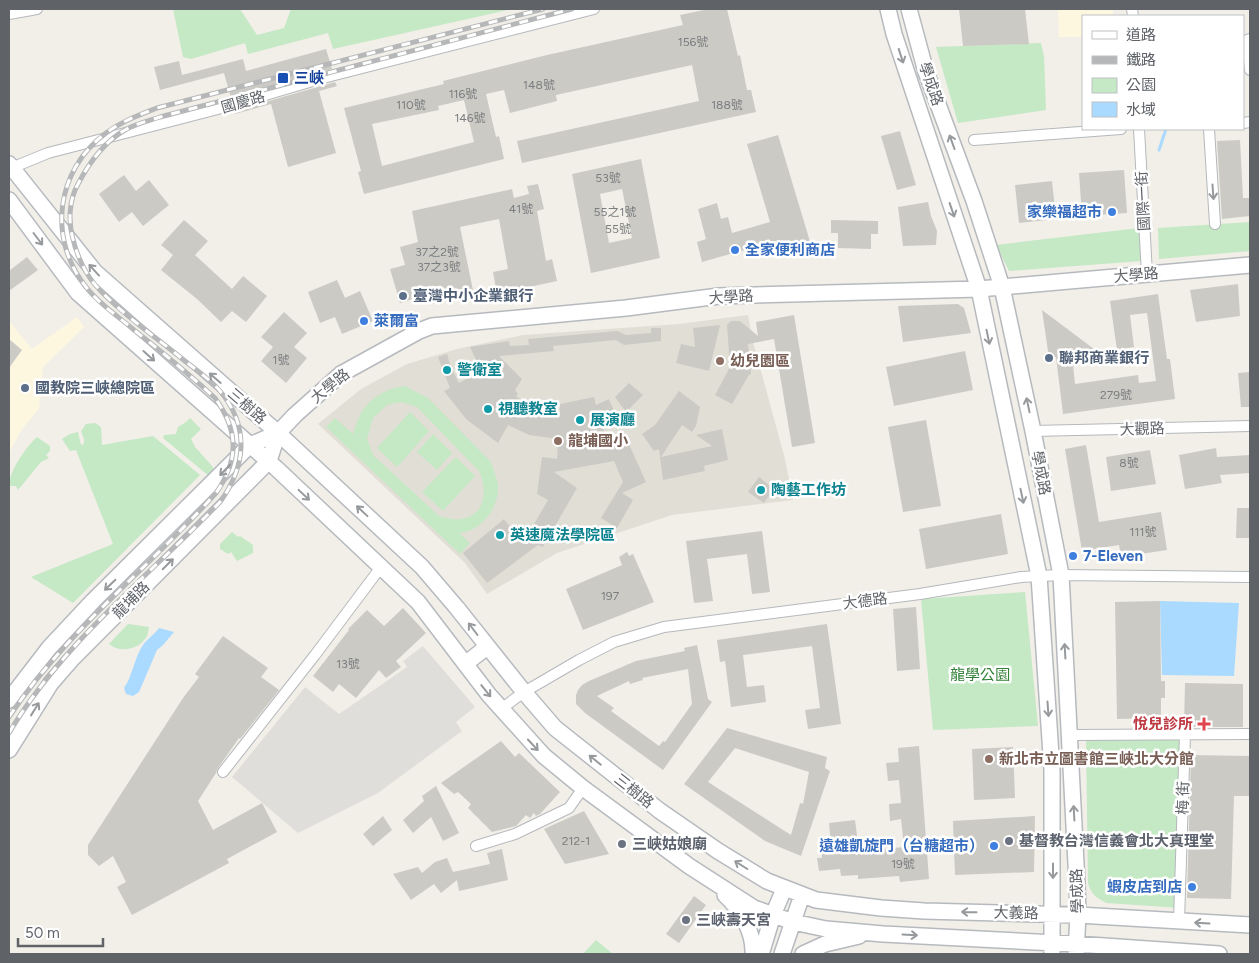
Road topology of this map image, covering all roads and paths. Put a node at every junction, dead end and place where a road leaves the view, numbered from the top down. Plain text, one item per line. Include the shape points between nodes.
1 (37, 9) edge
2 (594, 9) edge
3 (888, 9) edge
4 (909, 9) edge
5 (9, 14) edge
6 (1250, 40) edge
7 (1250, 70) edge
8 (1108, 130) edge
9 (1139, 130) edge
10 (1209, 130) edge
11 (974, 140) dead end
12 (10, 166) edge
13 (9, 200) edge
14 (1215, 224) dead end
15 (1250, 264) edge
16 (1147, 274) junction
17 (1002, 287) junction
18 (979, 289) junction
19 (1250, 426) edge
20 (1034, 432) junction
21 (278, 433) junction
22 (250, 445) junction
23 (269, 462) junction
24 (381, 567) junction
25 (1061, 575) junction
26 (1039, 576) junction
27 (1250, 577) edge
28 (487, 647) junction
29 (465, 664) junction
30 (524, 692) junction
31 (9, 700) edge
32 (501, 708) junction
33 (1185, 734) junction
34 (1250, 734) edge
35 (1070, 735) junction
36 (9, 750) edge
37 (223, 772) dead end
38 (583, 788) junction
39 (476, 846) dead end
40 (689, 866) junction
41 (784, 889) junction
42 (802, 895) junction
43 (1053, 914) junction
44 (773, 915) junction
45 (1078, 915) junction
46 (1179, 921) junction
47 (793, 922) junction
48 (1250, 926) edge
49 (883, 934) junction
50 (1052, 949) edge
51 (1076, 949) edge
52 (753, 954) edge
53 (761, 954) edge
54 (782, 954) edge
55 (803, 954) edge
56 (1219, 954) edge

1 - 5 street
2 - 12 street, 國慶路 via 323,78
3 -> 18 street, 學成路
17 -> 4 street, 學成路 via 926,72
6 - 7 street via 1247,40
8 - 11 street
9 - 16 street, 國際一街
10 -> 14 street
21 -> 12 street, 三樹路 via 95,272
13 -> 22 street, 三樹路 via 78,293
15 - 16 street, 大學路
16 - 17 street, 大學路
17 - 18 street, 大學路
20 -> 17 street, 學成路
18 - 21 street, 大學路 via 719,296 432,326 341,374
18 -> 26 street, 學成路
19 - 20 street, 大觀路
20 - 25 street, 學成路
21 - 22 street, 龍埔路
21 - 23 street, 大學路
28 -> 21 street, 三樹路 via 422,567
22 - 23 street, 三樹路
22 -> 31 street, 龍埔路 via 93,601 49,648
23 -> 24 street, 三樹路
36 -> 23 street, 龍埔路 via 51,683 71,660
24 - 29 street, 三樹路 via 418,602
24 - 37 street
25 - 26 street, 大德路
25 - 27 street, 大德路
35 -> 25 street, 學成路
26 - 30 street, 大德路 via 664,627 614,642
26 -> 43 street, 學成路 via 1052,770
28 - 29 street
28 - 30 street, 三樹路
29 -> 32 street, 三樹路
30 - 32 street, 大德路
41 -> 30 street, 三樹路 via 718,851 660,811 556,728
32 -> 38 street, 三樹路 via 544,756
33 - 34 street
33 - 35 street
33 - 46 street, 梅 街
45 -> 35 street, 學成路
38 - 39 street via 569,808 515,834
38 - 40 street, 三樹路
40 - 44 street, 三樹路 via 754,908
40 - 52 street via 735,905 749,930
41 - 42 street, 大義路
41 - 44 street
43 -> 42 street, 大義路 via 882,908
42 - 47 street
43 - 45 street, 大義路
43 - 50 street, 學成路
44 - 47 street, 大義路
44 - 53 street
45 - 46 street, 大義路
45 - 51 street, 學成路
48 -> 46 street, 大義路
47 - 49 street, 大義路 via 826,929
47 - 54 street
49 -> 50 street, 大義路
49 - 55 street via 848,938
50 - 51 street, 大義路
51 - 56 street, 大義路

